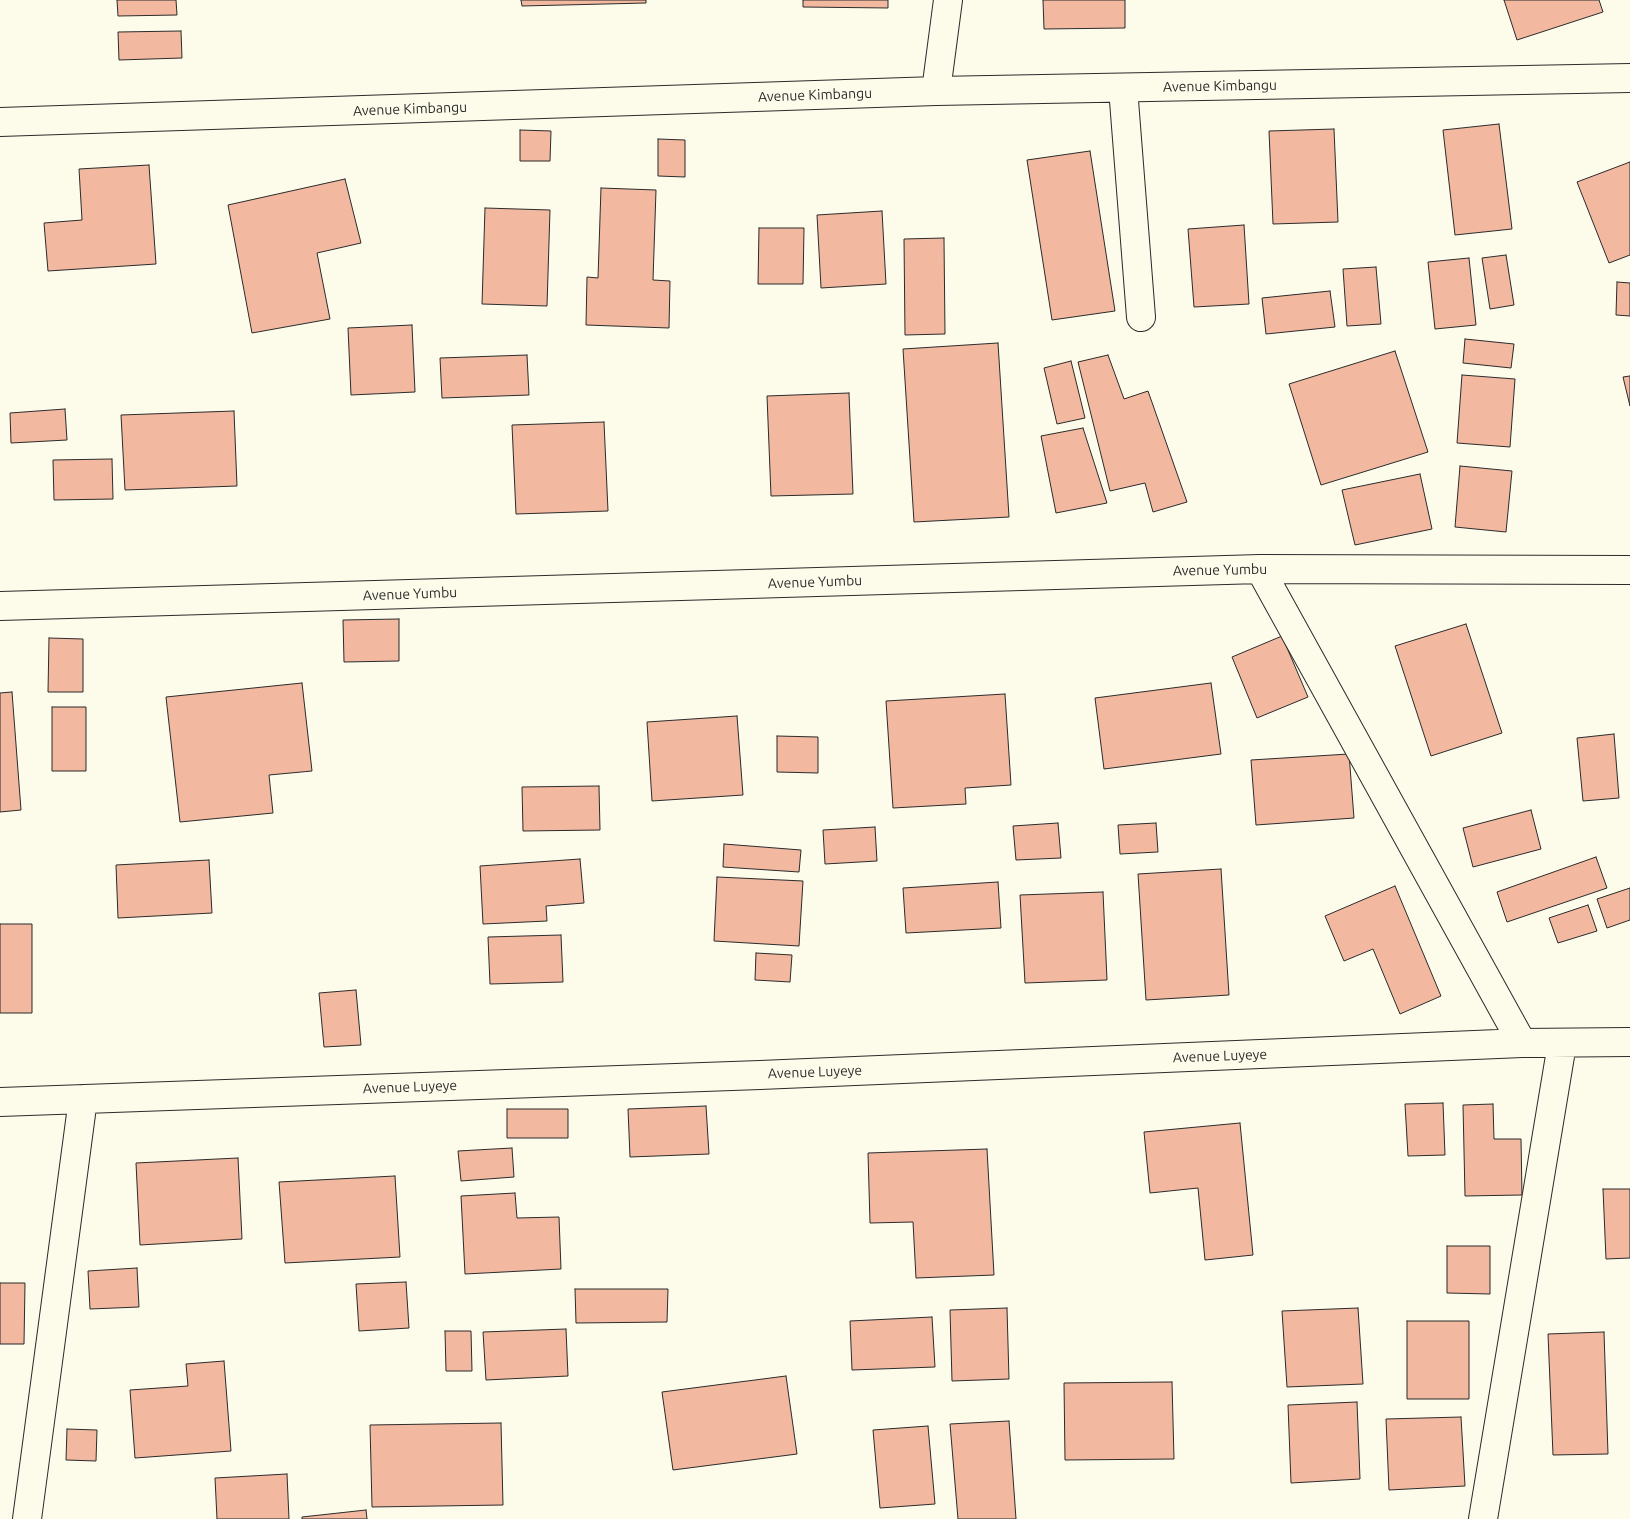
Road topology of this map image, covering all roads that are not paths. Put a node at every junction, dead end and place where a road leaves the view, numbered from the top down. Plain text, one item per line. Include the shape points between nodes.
1 (948, 0) edge
2 (1630, 78) edge
3 (1123, 88) junction
4 (936, 91) junction
5 (0, 122) edge
6 (1141, 317) dead end
7 (1260, 569) junction
8 (1630, 570) edge
9 (0, 606) edge
10 (1630, 1042) edge
11 (1522, 1043) junction
12 (1562, 1044) junction
13 (83, 1099) junction
14 (0, 1102) edge
15 (27, 1519) edge
16 (1483, 1519) edge

1 - 4 street
2 - 3 street, Avenue Kimbangu
3 - 4 street, Avenue Kimbangu
3 - 6 street
4 - 5 street, Avenue Kimbangu
7 - 8 street, Avenue Yumbu
7 - 9 street, Avenue Yumbu
7 - 11 street
10 - 12 street, Avenue Luyeye
11 - 12 street, Avenue Luyeye
11 - 13 street, Avenue Luyeye
12 - 16 street
13 - 14 street, Avenue Luyeye
13 - 15 street

